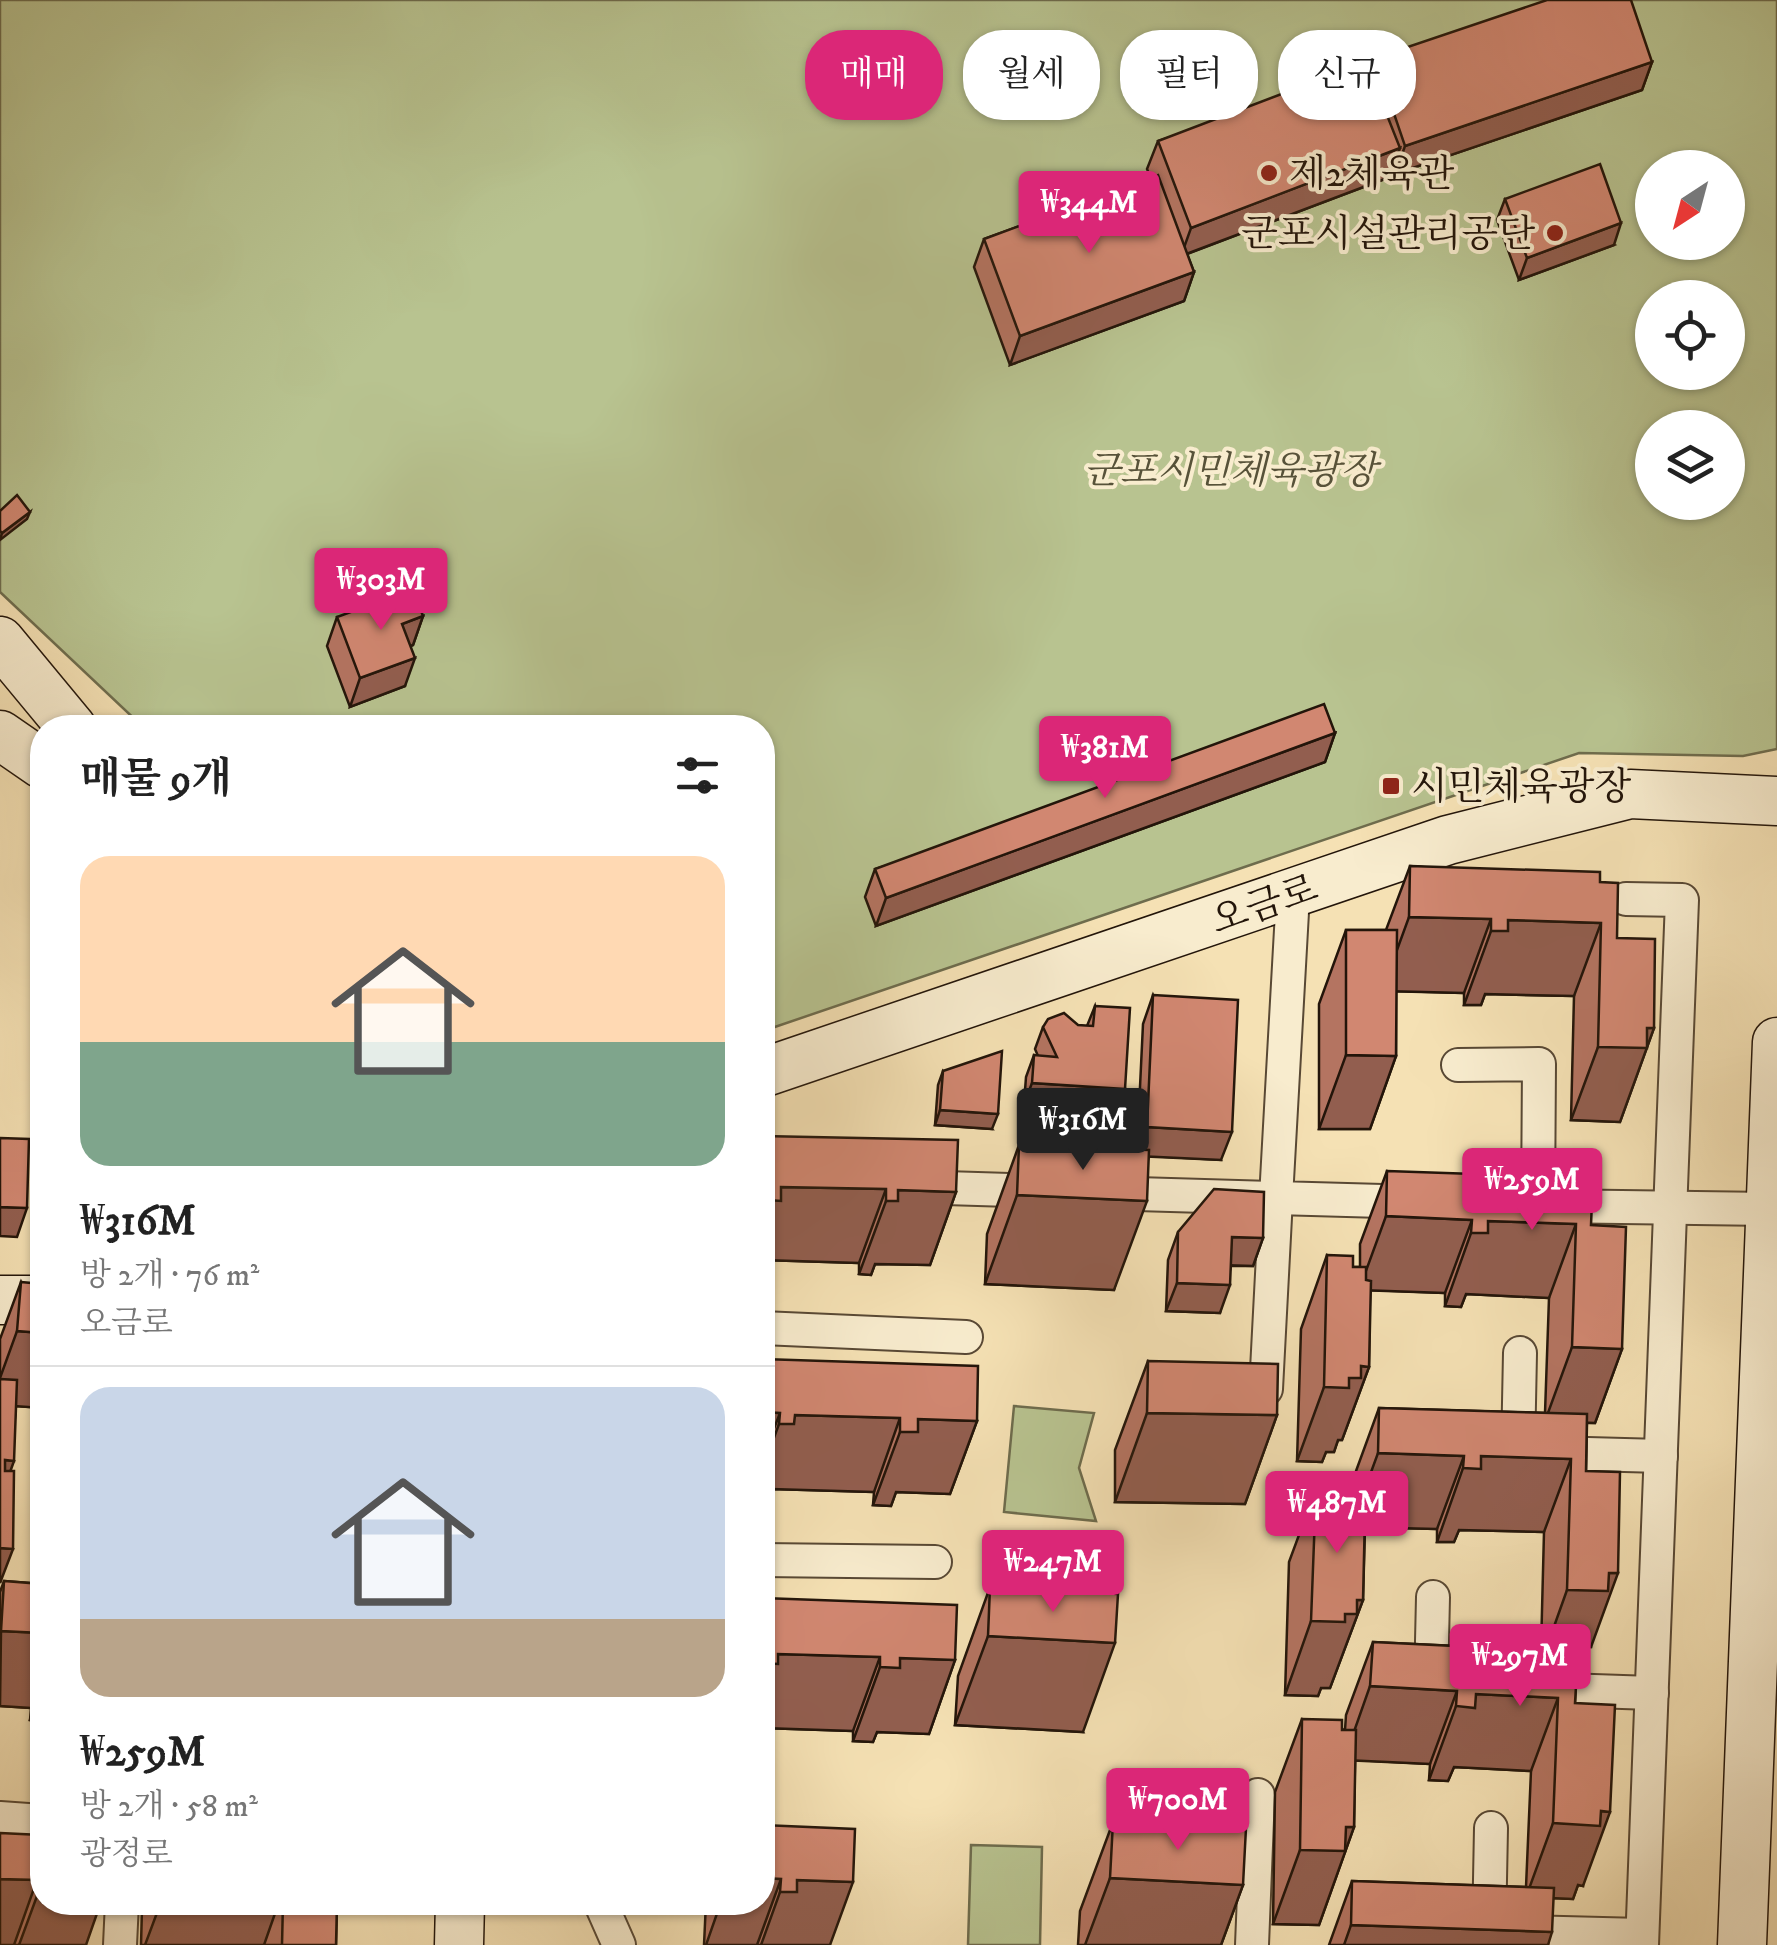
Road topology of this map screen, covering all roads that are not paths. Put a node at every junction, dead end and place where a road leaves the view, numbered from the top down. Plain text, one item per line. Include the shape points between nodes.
1 (0, 641) edge
2 (0, 691) edge
3 (61, 715) edge
4 (30, 720) edge
5 (0, 734) edge
6 (30, 755) edge
7 (1777, 801) edge
8 (1294, 894) junction
9 (1626, 900) dead end
10 (1777, 1042) edge
11 (1458, 1065) dead end
12 (775, 1069) edge
13 (874, 1186) edge
14 (1276, 1198) junction
15 (1444, 1203) edge
16 (1500, 1204) edge
17 (1538, 1206) junction
18 (1671, 1208) junction
19 (1770, 1208) junction
20 (0, 1300) edge
21 (30, 1300) edge
22 (775, 1329) edge
23 (966, 1337) dead end
24 (1520, 1353) dead end
25 (1266, 1389) edge
26 (1661, 1456) junction
27 (775, 1560) edge
28 (935, 1562) dead end
29 (1433, 1598) dead end
30 (1465, 1686) edge
31 (1502, 1688) edge
32 (1652, 1693) junction
33 (1258, 1795) dead end
34 (0, 1818) edge
35 (30, 1820) edge
36 (1491, 1828) dead end
37 (121, 1915) edge
38 (460, 1915) edge
39 (605, 1915) edge
40 (1754, 1917) edge
41 (1642, 1940) edge
42 (120, 1945) edge
43 (459, 1945) edge
44 (618, 1945) edge
45 (1252, 1945) edge

1 - 3 street
2 - 4 street
5 - 6 street
7 - 8 street, 오금로 via 1630,794 1448,840
8 - 12 street, 오금로
8 - 14 street
9 - 18 street via 1682,900
10 - 19 street
11 - 17 street via 1539,1064
13 - 14 street
14 - 15 street
14 - 25 street
16 - 17 street
17 - 18 street
18 - 19 street
18 - 26 street
19 - 40 street
20 - 21 street
22 - 23 street
24 - 26 street via 1518,1452
26 - 32 street
27 - 28 street
29 - 30 street via 1428,1685
31 - 32 street
32 - 41 street
33 - 45 street
34 - 35 street
36 - 41 street via 1489,1931
37 - 42 street
38 - 43 street
39 - 44 street

